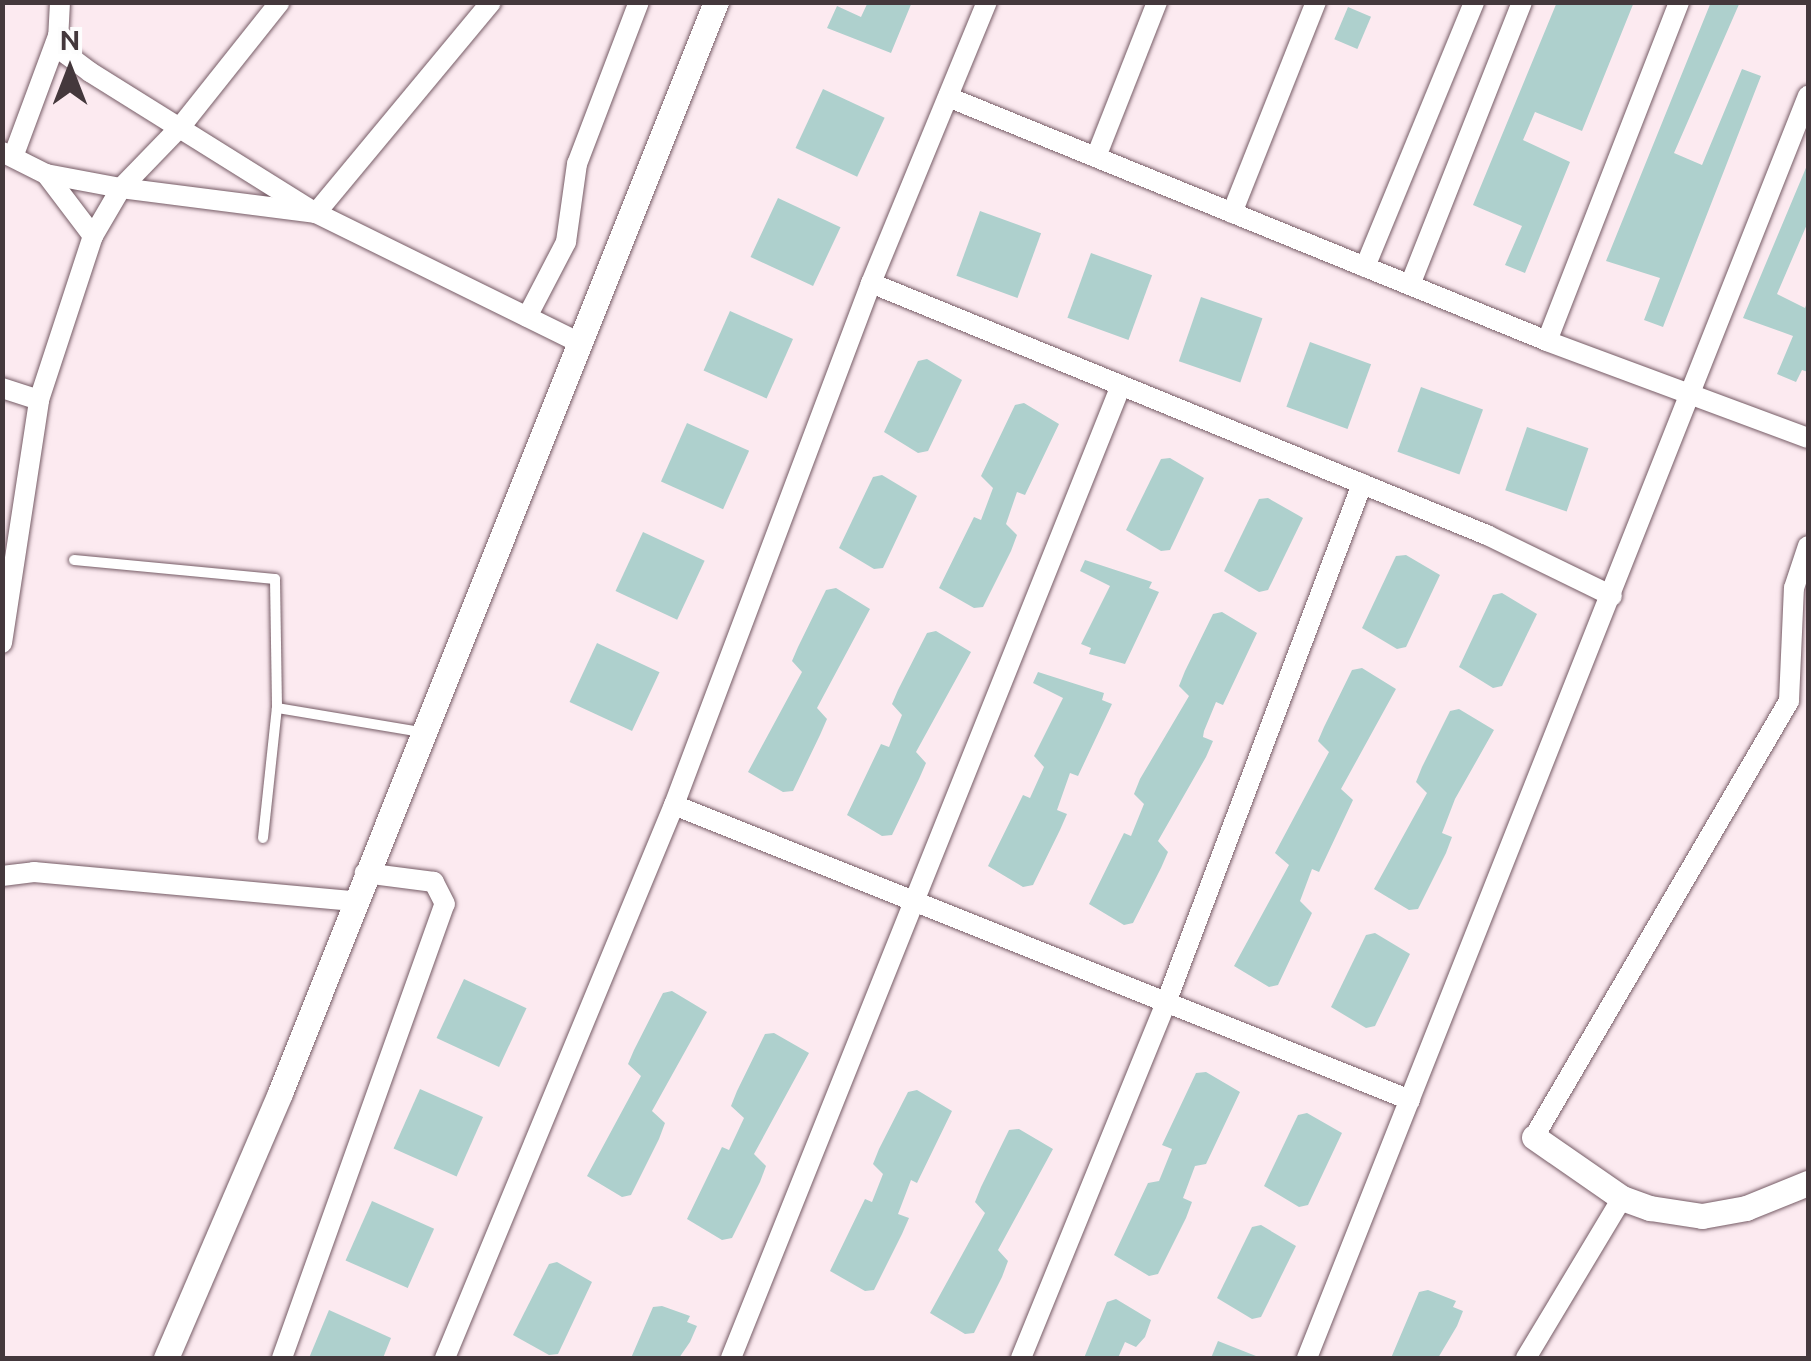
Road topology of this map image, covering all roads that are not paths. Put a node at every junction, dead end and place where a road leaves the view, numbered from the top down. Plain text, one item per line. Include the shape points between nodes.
1 (60, 2) edge
2 (280, 2) edge
3 (491, 2) edge
4 (639, 2) edge
5 (716, 2) edge
6 (987, 2) edge
7 (1157, 2) edge
8 (1316, 2) edge
9 (1474, 2) edge
10 (1522, 2) edge
11 (1680, 2) edge
12 (58, 36) junction
13 (1808, 96) edge
14 (948, 97) junction
15 (182, 125) junction
16 (8, 154) edge
17 (1096, 157) junction
18 (46, 174) junction
19 (121, 188) junction
20 (316, 213) junction
21 (1232, 213) junction
22 (93, 236) junction
23 (1364, 267) junction
24 (871, 282) junction
25 (1410, 285) junction
26 (527, 317) junction
27 (1546, 341) junction
28 (578, 342) junction
29 (2, 388) edge
30 (1120, 388) junction
31 (1692, 397) junction
32 (39, 400) junction
33 (1808, 438) edge
34 (1362, 484) junction
35 (1808, 546) edge
36 (74, 560) dead end
37 (1612, 596) junction
38 (4, 617) edge
39 (2, 643) edge
40 (277, 708) junction
41 (421, 732) junction
42 (674, 805) junction
43 (263, 838) dead end
44 (365, 872) junction
45 (2, 876) edge
46 (354, 901) junction
47 (918, 901) junction
48 (1167, 1000) junction
49 (1410, 1100) junction
50 (1534, 1138) joint
51 (1808, 1183) edge
52 (1622, 1198) junction
53 (166, 1358) edge
54 (282, 1358) edge
55 (444, 1358) edge
56 (731, 1358) edge
57 (1021, 1358) edge
58 (1307, 1358) edge
59 (1526, 1358) edge

1 - 12 street
2 - 15 street
3 - 20 street
4 - 26 street via 577,164 566,242
5 - 28 street
6 - 14 street
7 - 17 street
8 - 21 street
9 - 23 street
10 - 25 street
11 - 27 street
12 - 15 street via 66,54 90,72
12 - 16 street
13 - 31 street
14 - 17 street
14 - 24 street
15 - 19 street
15 - 20 street
16 - 18 street
17 - 21 street
18 - 19 street
18 - 22 street
19 - 20 street
19 - 22 street
20 - 26 street
21 - 23 street
22 - 32 street
23 - 25 street
24 - 30 street
24 - 42 street
25 - 27 street
26 - 28 street
27 - 31 street
28 - 41 street
29 - 32 street
30 - 34 street
30 - 47 street
31 - 33 street
31 - 37 street
32 - 38 street
34 - 37 street
34 - 48 street
35 - 50 street via 1795,578 1789,701
36 - 40 lane via 275,578
37 - 49 street
38 - 39 street
40 - 41 lane
40 - 43 lane
41 - 44 street
42 - 47 street
42 - 55 street
44 - 46 street
44 - 54 street via 434,882 445,904
45 - 46 street via 34,872
46 - 53 street
47 - 48 street
47 - 56 street
48 - 49 street
48 - 57 street
49 - 58 street
50 - 52 street
51 - 52 street via 1746,1208 1702,1216
52 - 59 street

